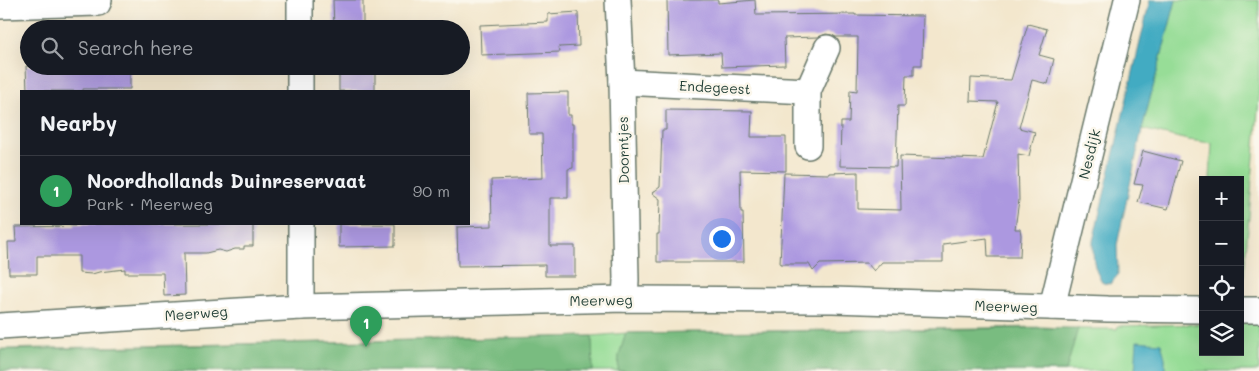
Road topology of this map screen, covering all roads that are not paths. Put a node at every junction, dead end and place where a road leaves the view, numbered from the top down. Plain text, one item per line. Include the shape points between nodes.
1 (99, 0) edge
2 (300, 0) edge
3 (618, 0) edge
4 (1127, 0) edge
5 (0, 6) edge
6 (300, 20) edge
7 (827, 48) dead end
8 (300, 75) edge
9 (622, 82) junction
10 (300, 90) edge
11 (808, 91) junction
12 (808, 146) dead end
13 (301, 225) edge
14 (625, 300) junction
15 (301, 307) junction
16 (1052, 307) junction
17 (1199, 310) edge
18 (1244, 310) edge
19 (1259, 310) edge
20 (0, 326) edge

1 - 5 street via 98,4
2 - 6 street
3 - 9 street, Doorntjes
4 - 16 street, Nesdijk
7 - 11 street
8 - 10 street
9 - 11 street, Endegeest
9 - 14 street, Doorntjes
11 - 12 street
13 - 15 street
14 - 15 street, Meerweg
14 - 16 street, Meerweg via 834,300
15 - 20 street, Meerweg
16 - 17 street, Meerweg
18 - 19 street

